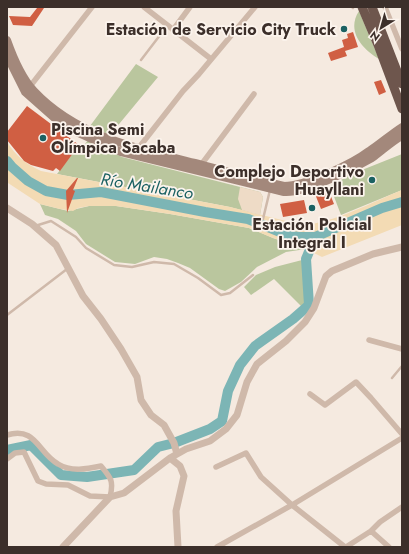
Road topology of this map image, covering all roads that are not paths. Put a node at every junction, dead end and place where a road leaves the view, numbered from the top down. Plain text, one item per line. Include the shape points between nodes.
1 (92, 7) edge
2 (144, 7) edge
3 (190, 7) edge
4 (255, 7) edge
5 (372, 7) edge
6 (385, 7) edge
7 (356, 8) edge
8 (168, 26) junction
9 (173, 30) junction
10 (399, 36) edge
11 (7, 40) edge
12 (402, 49) edge
13 (7, 56) edge
14 (211, 59) junction
15 (141, 60) dead end
16 (402, 84) edge
17 (27, 89) junction
18 (254, 94) dead end
19 (402, 109) edge
20 (402, 128) edge
21 (402, 136) edge
22 (137, 152) junction
23 (201, 165) junction
24 (271, 186) junction
25 (303, 186) junction
26 (7, 208) edge
27 (263, 219) dead end
28 (35, 226) junction
29 (402, 247) edge
30 (68, 269) junction
31 (253, 275) dead end
32 (7, 315) edge
33 (369, 340) dead end
34 (402, 349) edge
35 (402, 366) edge
36 (392, 378) dead end
37 (310, 394) dead end
38 (402, 434) edge
39 (7, 435) edge
40 (402, 438) edge
41 (177, 454) junction
42 (170, 458) junction
43 (7, 459) edge
44 (216, 467) dead end
45 (110, 497) junction
46 (292, 505) junction
47 (402, 507) edge
48 (371, 531) junction
49 (63, 547) edge
50 (178, 547) edge
51 (217, 547) edge
52 (345, 547) edge
53 (389, 547) edge

1 - 17 street
2 - 8 street
3 - 9 street
4 - 14 street
5 - 16 highway
6 - 10 street
7 - 19 highway via 378,45
8 - 9 street
8 - 15 lane
9 - 14 street
10 - 12 street
11 - 17 main road
13 - 17 main road
14 - 22 street
17 - 22 main road via 87,133
18 - 23 street
20 - 25 main road via 359,158
21 - 25 main road via 373,157 352,168
22 - 23 main road
22 - 24 main road
23 - 24 main road
24 - 25 main road via 289,193
24 - 27 lane
26 - 28 street
28 - 30 street via 56,245
28 - 31 lane via 51,221 76,237 86,248 114,265 132,267 154,262 174,264 221,295 230,294
29 - 41 street via 373,254 326,276 314,308 305,322 257,364 247,382 237,415 226,430 210,441
30 - 32 lane
30 - 41 street via 83,296 121,349 137,377 141,400 152,415 164,425
33 - 34 street
35 - 36 lane
37 - 38 street via 325,405 356,382
39 - 45 street via 26,434 58,464 69,468 101,466 110,476 113,487
40 - 46 street
41 - 42 street
42 - 45 street via 124,493
42 - 50 street via 180,466 184,476 176,511
43 - 45 street via 15,453 24,452 38,481 68,485 90,496
44 - 46 street via 246,453 260,477
45 - 49 street
46 - 51 street
46 - 52 street
47 - 48 street
48 - 52 street
48 - 53 street

